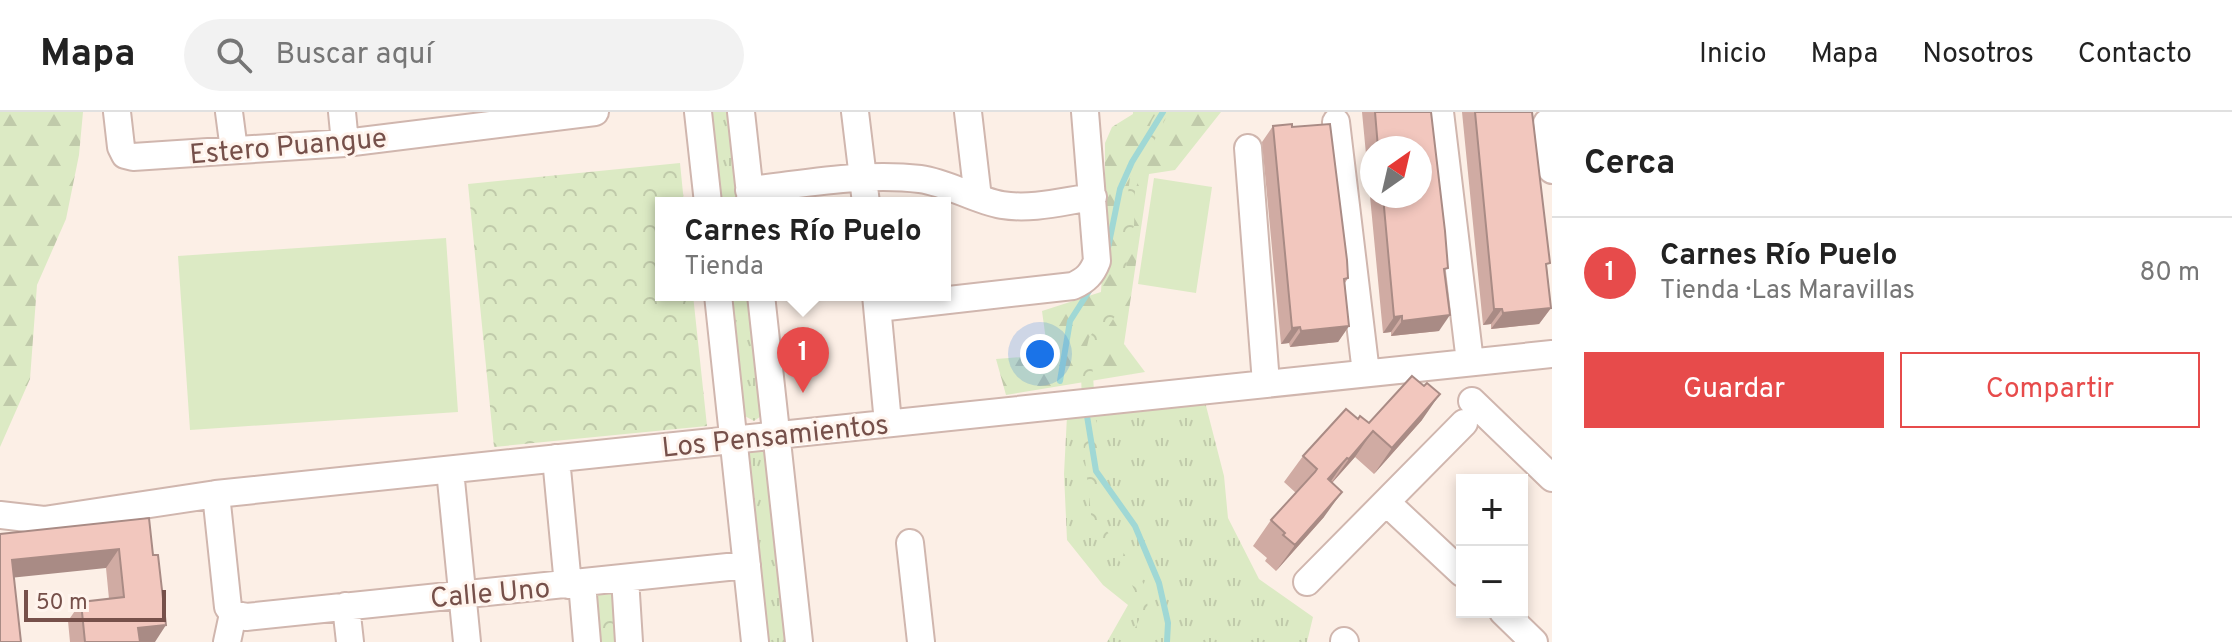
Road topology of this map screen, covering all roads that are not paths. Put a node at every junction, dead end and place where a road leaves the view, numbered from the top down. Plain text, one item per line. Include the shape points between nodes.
1 (117, 112) edge
2 (229, 112) edge
3 (342, 112) edge
4 (698, 112) edge
5 (741, 112) edge
6 (855, 112) edge
7 (968, 112) edge
8 (1085, 112) edge
9 (1440, 112) edge
10 (578, 113) edge
11 (459, 120) edge
12 (1336, 122) dead end
13 (1547, 123) dead end
14 (345, 143) junction
15 (1248, 148) dead end
16 (234, 150) junction
17 (1552, 170) edge
18 (864, 191) edge
19 (750, 196) edge
20 (707, 197) edge
21 (1093, 197) junction
22 (978, 198) junction
23 (951, 296) edge
24 (719, 301) edge
25 (762, 301) edge
26 (877, 302) edge
27 (1552, 354) edge
28 (1470, 362) junction
29 (1366, 373) junction
30 (1266, 383) junction
31 (888, 423) junction
32 (776, 434) junction
33 (733, 439) junction
34 (556, 458) junction
35 (450, 470) junction
36 (1552, 478) edge
37 (216, 494) junction
38 (1386, 502) junction
39 (0, 515) edge
40 (910, 543) dead end
41 (747, 565) junction
42 (1456, 567) edge
43 (625, 578) junction
44 (1307, 582) dead end
45 (575, 584) junction
46 (462, 594) junction
47 (346, 606) junction
48 (233, 614) junction
49 (1509, 618) edge
50 (227, 642) edge
51 (350, 642) edge
52 (467, 642) edge
53 (587, 642) edge
54 (629, 642) edge
55 (755, 642) edge
56 (799, 642) edge
57 (921, 642) edge
58 (1534, 642) edge

1 - 16 street, Estero Puangue via 125,155
2 - 16 street
3 - 14 street
4 - 20 street
5 - 19 street
6 - 18 street
7 - 22 street
8 - 21 street
9 - 28 street
10 - 11 street, Estero Puangue
11 - 14 street, Estero Puangue
12 - 29 street
13 - 17 street
14 - 16 street, Estero Puangue
15 - 30 street
18 - 19 street
18 - 22 street via 898,177 942,184
21 - 22 street via 1027,207
21 - 23 street via 1097,261 1086,280 1073,286
24 - 33 street
25 - 32 street
26 - 31 street
27 - 28 street, Los Pensamientos
28 - 29 street, Los Pensamientos
29 - 30 street, Los Pensamientos
30 - 31 street, Los Pensamientos
31 - 32 street, Los Pensamientos
32 - 33 street, Los Pensamientos
32 - 56 street
33 - 34 street, Los Pensamientos
33 - 41 street
34 - 35 street, Los Pensamientos
34 - 45 street
35 - 37 street, Los Pensamientos
35 - 46 street
36 - 38 street via 1468,412
37 - 39 street, Los Pensamientos via 44,520
37 - 48 street
38 - 42 street
38 - 44 street
40 - 57 street
41 - 43 street, Calle Uno
41 - 55 street
43 - 45 street, Calle Uno
43 - 54 street
45 - 46 street, Calle Uno
45 - 53 street
46 - 47 street, Calle Uno
46 - 52 street
47 - 48 street, Calle Uno
47 - 51 street
48 - 50 street
49 - 58 street

